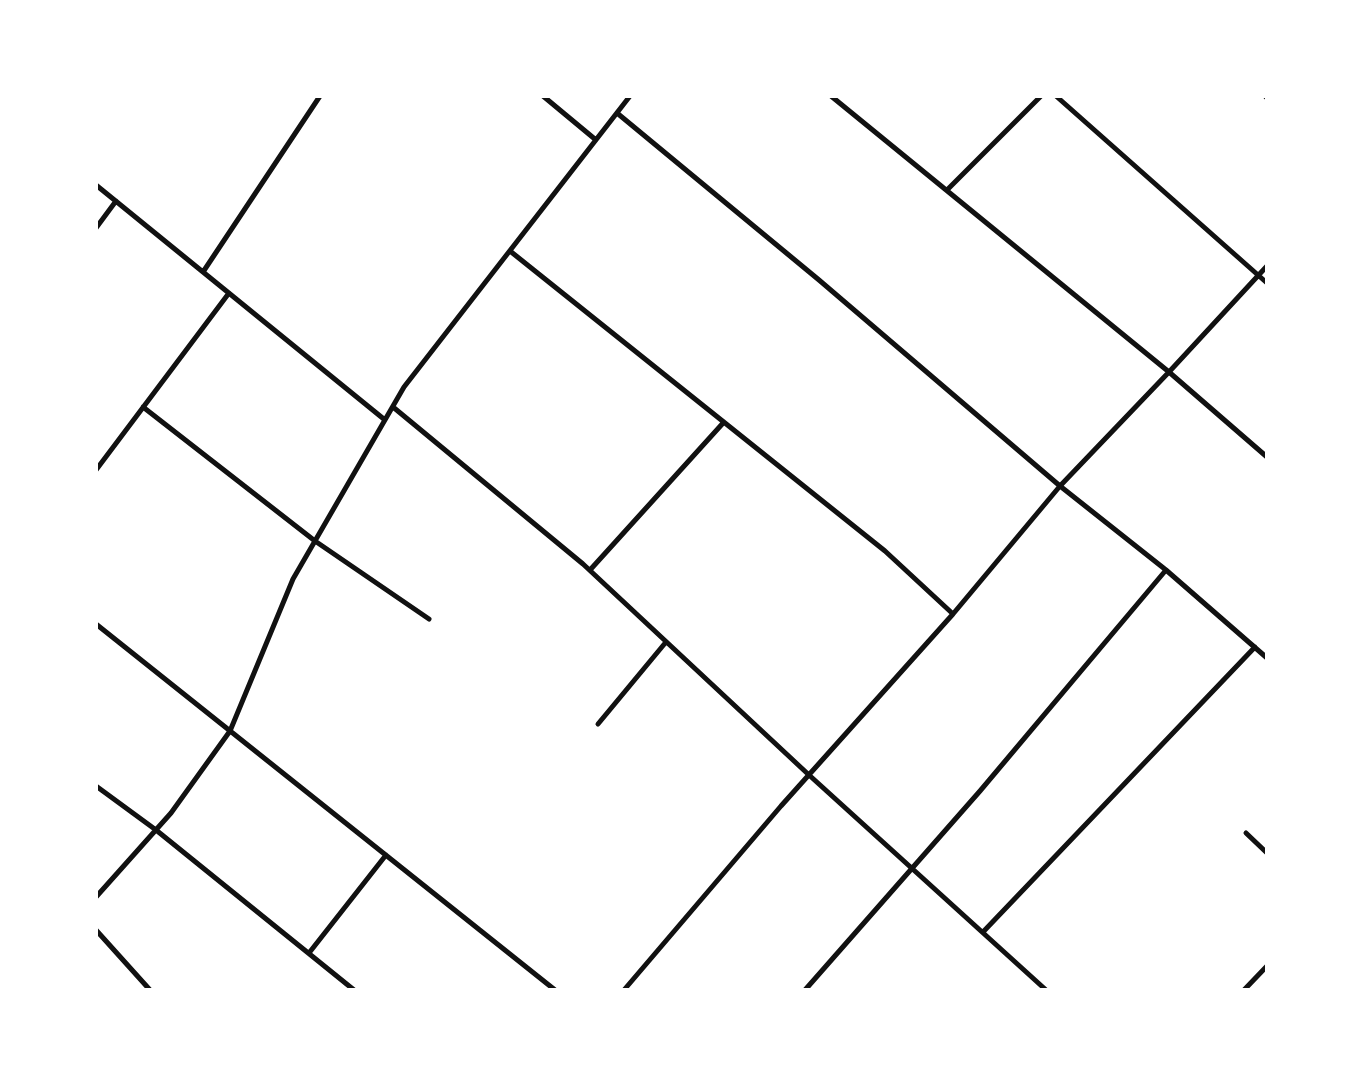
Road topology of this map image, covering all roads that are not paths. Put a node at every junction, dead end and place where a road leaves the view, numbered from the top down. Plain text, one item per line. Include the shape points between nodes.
1 (320, 96) edge
2 (543, 96) edge
3 (630, 96) edge
4 (831, 96) edge
5 (1041, 96) edge
6 (1056, 96) edge
7 (617, 113) junction
8 (596, 140) junction
9 (96, 185) edge
10 (946, 190) junction
11 (116, 201) junction
12 (96, 228) edge
13 (510, 251) junction
14 (1267, 266) edge
15 (204, 272) junction
16 (1258, 276) junction
17 (1267, 283) edge
18 (229, 293) junction
19 (1169, 372) junction
20 (143, 407) junction
21 (393, 407) junction
22 (386, 420) junction
23 (724, 422) junction
24 (1267, 457) edge
25 (96, 470) edge
26 (1060, 486) junction
27 (315, 541) junction
28 (590, 570) junction
29 (1166, 570) junction
30 (953, 614) junction
31 (430, 619) dead end
32 (96, 624) edge
33 (666, 642) junction
34 (1255, 647) junction
35 (1267, 658) edge
36 (598, 724) dead end
37 (230, 731) junction
38 (808, 775) junction
39 (96, 786) edge
40 (156, 830) junction
41 (1246, 833) dead end
42 (1267, 853) edge
43 (386, 855) junction
44 (913, 868) junction
45 (96, 896) edge
46 (96, 930) edge
47 (983, 932) junction
48 (309, 953) junction
49 (1267, 966) edge
50 (150, 990) edge
51 (354, 990) edge
52 (555, 990) edge
53 (624, 990) edge
54 (805, 990) edge
55 (1046, 990) edge
56 (1244, 990) edge

1 - 15 street
2 - 8 street
3 - 7 street
4 - 10 street
5 - 10 street
6 - 16 street
7 - 8 street
7 - 26 street
8 - 13 street
9 - 11 street
10 - 19 street
11 - 12 street
11 - 15 street
13 - 21 street via 404,388
13 - 23 street
14 - 16 street
15 - 18 street
16 - 17 street
16 - 19 street
18 - 20 street
18 - 22 street
19 - 24 street
19 - 26 street
20 - 25 street
20 - 27 street
21 - 22 street
21 - 28 street
22 - 27 street
23 - 28 street
23 - 30 street via 885,551
26 - 29 street
26 - 30 street
27 - 31 street
27 - 37 street via 293,579
28 - 33 street
29 - 34 street
29 - 44 street
30 - 38 street
32 - 37 street
33 - 36 street
33 - 38 street
34 - 35 street
34 - 47 street
37 - 40 street via 172,813
37 - 43 street
38 - 44 street
38 - 53 street
39 - 40 street
40 - 45 street
40 - 48 street
41 - 42 street
43 - 48 street
43 - 52 street
44 - 47 street
44 - 54 street
46 - 50 street
47 - 55 street
48 - 51 street
49 - 56 street

